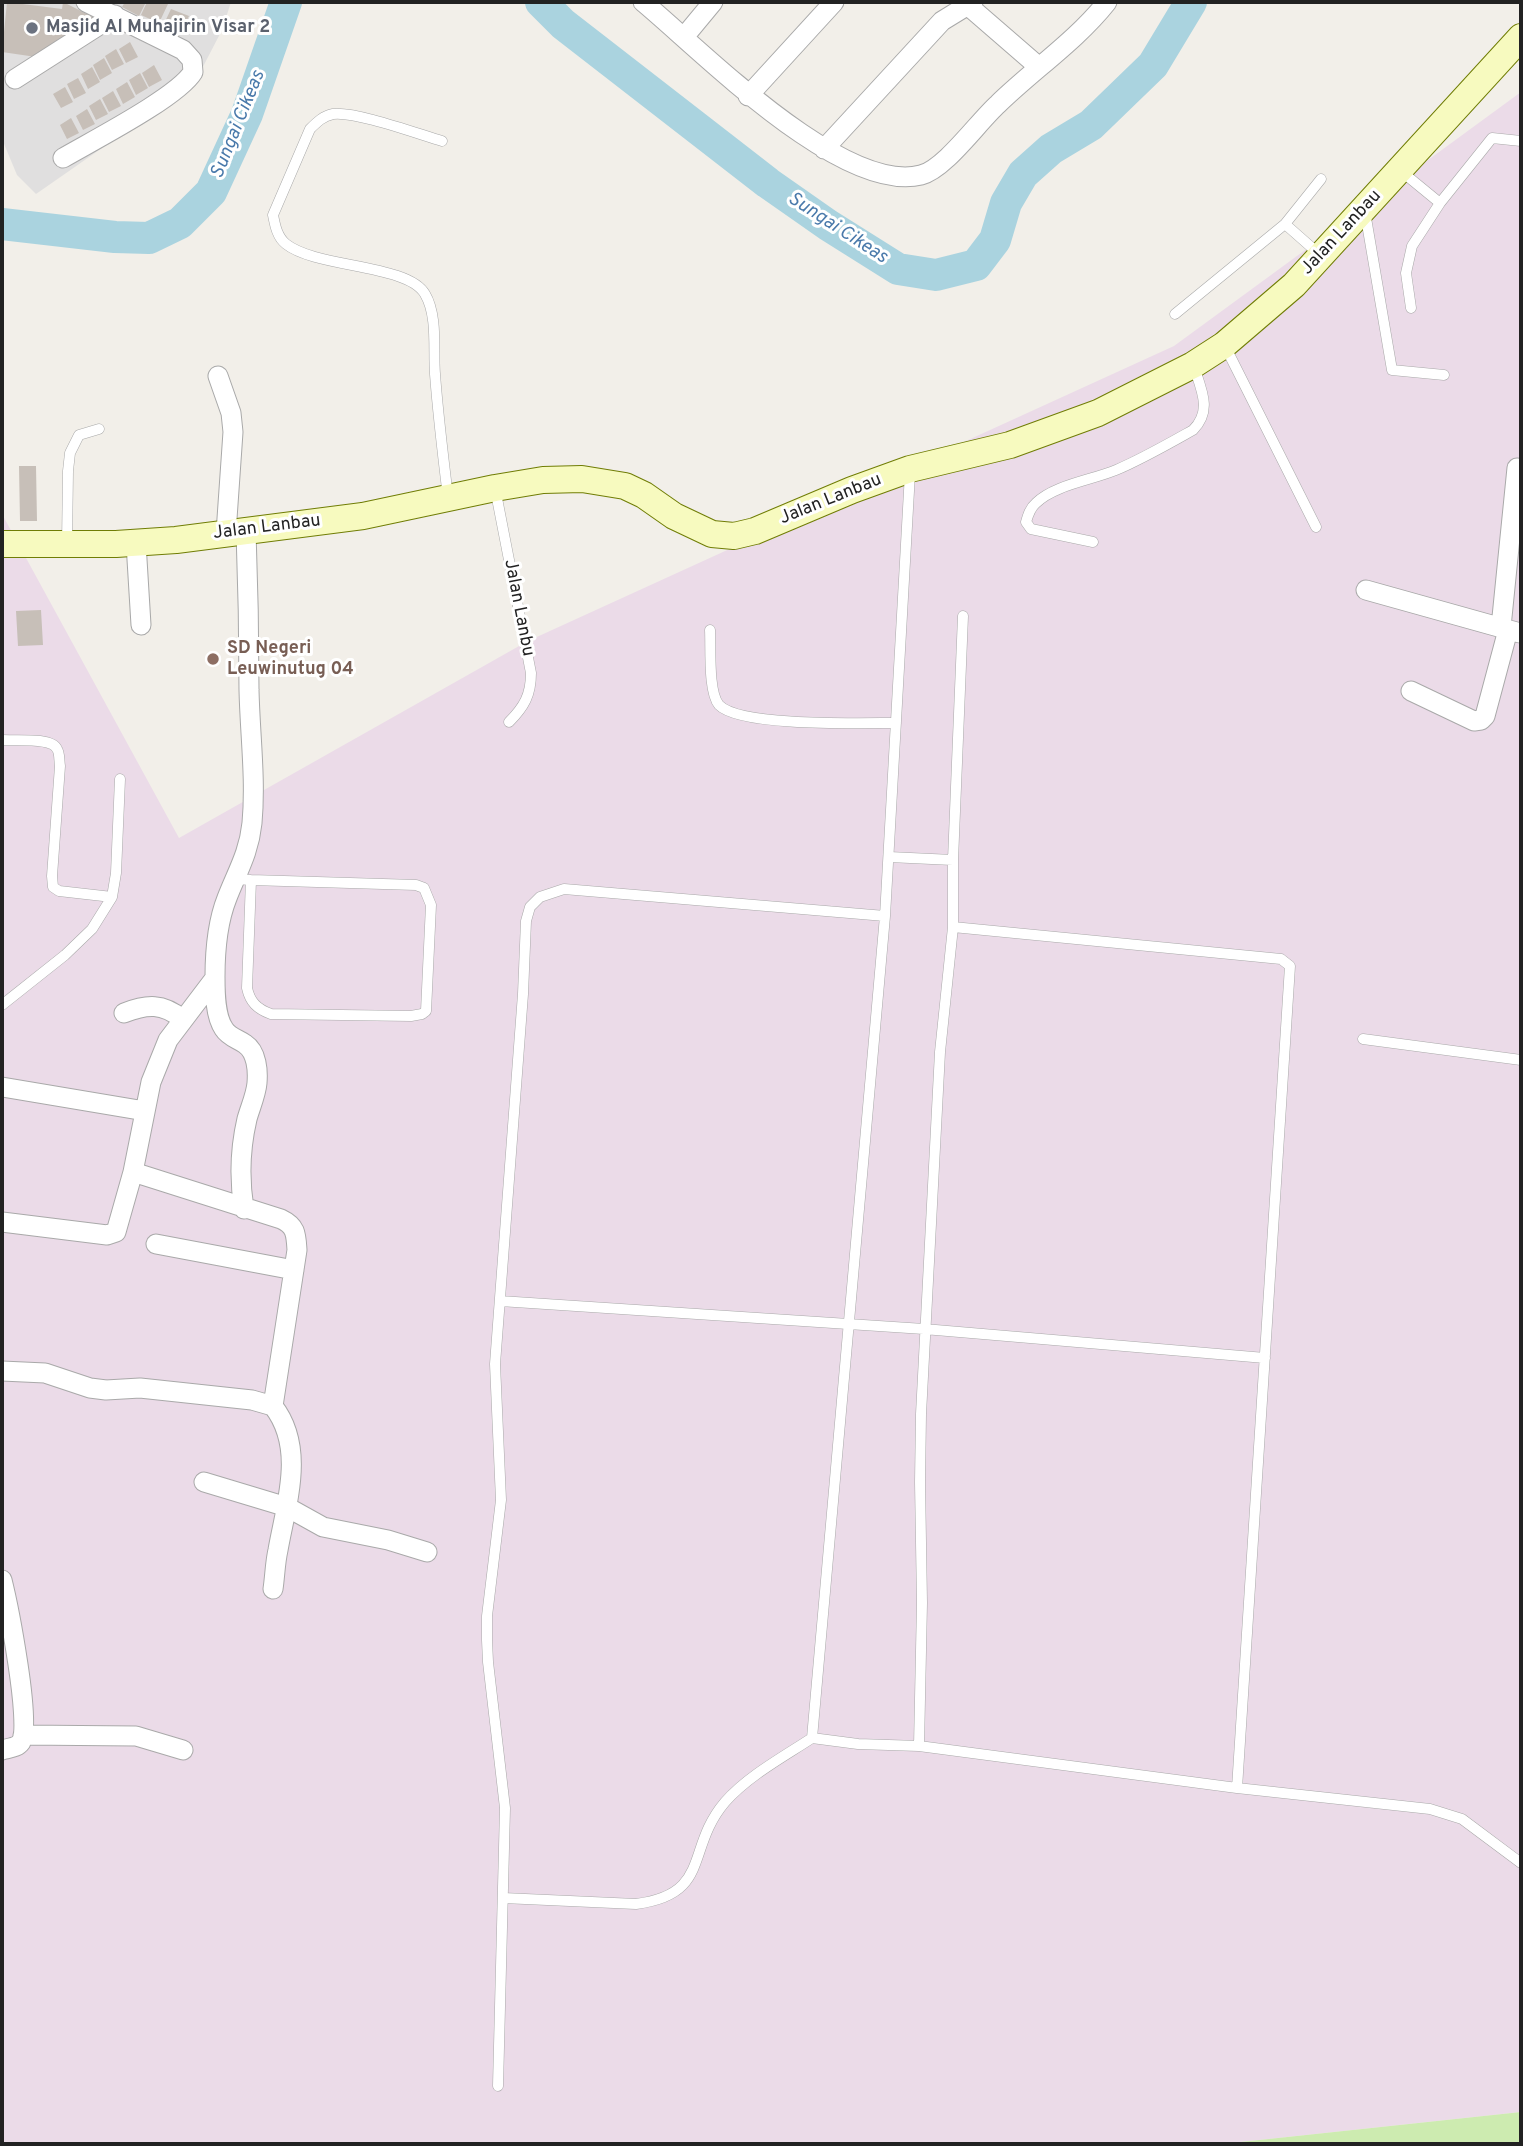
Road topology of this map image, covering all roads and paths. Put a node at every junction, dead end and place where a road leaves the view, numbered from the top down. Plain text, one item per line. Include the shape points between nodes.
1 (86, 2) edge
2 (643, 2) edge
3 (713, 2) edge
4 (834, 2) edge
5 (1107, 2) edge
6 (968, 3) edge
7 (115, 15) junction
8 (684, 37) junction
9 (1521, 37) edge
10 (1039, 67) junction
11 (15, 79) dead end
12 (748, 96) junction
13 (442, 141) dead end
14 (1521, 141) edge
15 (824, 149) junction
16 (63, 158) dead end
17 (1401, 170) junction
18 (1321, 179) dead end
19 (1440, 203) junction
20 (1364, 208) junction
21 (1285, 223) junction
22 (1322, 256) junction
23 (1411, 308) dead end
24 (1175, 314) dead end
25 (1224, 345) junction
26 (1193, 365) junction
27 (1444, 375) dead end
28 (218, 376) dead end
29 (99, 429) dead end
30 (910, 468) junction
31 (1517, 468) dead end
32 (495, 488) junction
33 (448, 497) junction
34 (1316, 527) dead end
35 (236, 532) junction
36 (1093, 542) dead end
37 (136, 543) junction
38 (2, 544) edge
39 (67, 545) junction
40 (1366, 590) dead end
41 (963, 616) dead end
42 (141, 625) dead end
43 (710, 630) dead end
44 (1510, 630) edge
45 (1411, 691) dead end
46 (509, 722) dead end
47 (896, 723) junction
48 (2, 740) edge
49 (120, 779) dead end
50 (889, 857) junction
51 (953, 860) junction
52 (244, 880) junction
53 (113, 897) junction
54 (885, 916) junction
55 (953, 927) junction
56 (215, 978) junction
57 (2, 1005) edge
58 (124, 1013) dead end
59 (183, 1019) junction
60 (1363, 1039) dead end
61 (1521, 1060) edge
62 (2, 1087) edge
63 (145, 1111) junction
64 (133, 1172) junction
65 (244, 1209) junction
66 (2, 1222) edge
67 (156, 1244) dead end
68 (294, 1270) junction
69 (500, 1301) junction
70 (849, 1325) junction
71 (924, 1329) junction
72 (1265, 1359) junction
73 (2, 1371) edge
74 (273, 1406) junction
75 (204, 1482) dead end
76 (287, 1507) junction
77 (427, 1552) dead end
78 (2, 1580) edge
79 (273, 1589) dead end
80 (23, 1735) junction
81 (812, 1738) junction
82 (919, 1746) junction
83 (2, 1750) edge
84 (183, 1750) dead end
85 (1237, 1788) junction
86 (1521, 1863) edge
87 (503, 1898) junction
88 (498, 2086) dead end

1 - 7 street
2 - 8 street
3 - 8 street
4 - 12 street
5 - 10 street
6 - 10 street
6 - 15 street via 942,21
7 - 11 street
7 - 16 street via 183,50 192,60 193,72 182,85
8 - 12 street
9 - 17 street, Jalan Lanbau
10 - 15 street via 938,167 922,175 886,174
12 - 15 street
13 - 33 lane via 351,115 320,119 310,129 273,215 275,229 285,243 303,253 408,280 424,292 432,318
14 - 19 lane via 1492,138
17 - 19 lane
17 - 20 street, Jalan Lanbau
18 - 21 lane
19 - 23 lane via 1407,260
20 - 22 street, Jalan Lanbau
20 - 27 lane via 1392,370
21 - 22 lane
21 - 24 lane
22 - 25 street, Jalan Lanbau
25 - 26 street, Jalan Lanbau
25 - 34 lane
26 - 30 street, Jalan Lanbau via 1098,413 1044,433
26 - 36 lane via 1205,412 1194,430 1119,469 1063,487 1036,503 1029,513 1026,522 1031,528
28 - 35 street via 231,413
29 - 39 lane via 79,435 70,453
30 - 32 street, Jalan Lanbau via 734,536 712,534 644,495 608,482 543,480
30 - 47 lane
31 - 44 street
32 - 33 street, Jalan Lanbau
32 - 46 lane, Jalan Lanbu via 531,673 527,702
33 - 35 street, Jalan Lanbau via 363,516
35 - 37 street, Jalan Lanbau
35 - 52 street via 254,781
37 - 39 street, Jalan Lanbau
37 - 42 street
38 - 39 street, Jalan Lanbau
40 - 44 street
41 - 51 lane
43 - 47 lane via 713,694 728,711 770,720
44 - 45 street via 1481,720 1474,721
47 - 50 lane
48 - 53 lane via 45,741 58,749 53,887
49 - 53 lane
50 - 51 lane
50 - 54 lane
51 - 55 lane
52 - 52 lane via 424,888 432,905 426,1011 411,1016 262,1011 247,988
52 - 56 street via 221,917
53 - 57 lane via 92,929
54 - 69 lane via 564,889 540,897 530,907 526,921
54 - 70 lane
55 - 71 lane via 940,1052
55 - 72 lane via 1288,962
56 - 59 street
56 - 65 street via 224,1029 248,1046 257,1067 257,1085 241,1147
58 - 59 street via 155,1005
59 - 63 street via 151,1082
60 - 61 lane
62 - 63 street
63 - 64 street
64 - 65 street
64 - 66 street via 119,1229 111,1235
65 - 68 street via 290,1224 296,1237
67 - 68 street
68 - 74 street
69 - 70 lane
69 - 87 lane via 495,1364 501,1500 487,1628 504,1782
70 - 71 lane
70 - 81 lane
71 - 72 lane
71 - 82 lane
72 - 85 lane
73 - 74 street via 45,1373 90,1388 140,1388
74 - 76 street via 292,1455
75 - 76 street
76 - 77 street via 323,1527
76 - 79 street
78 - 80 street via 23,1702
80 - 83 street via 21,1743
80 - 84 street via 136,1736
81 - 82 lane
81 - 87 lane via 726,1801 705,1833 691,1874 672,1895 636,1904
82 - 85 lane
85 - 86 lane via 1443,1812 1462,1819
87 - 88 lane

